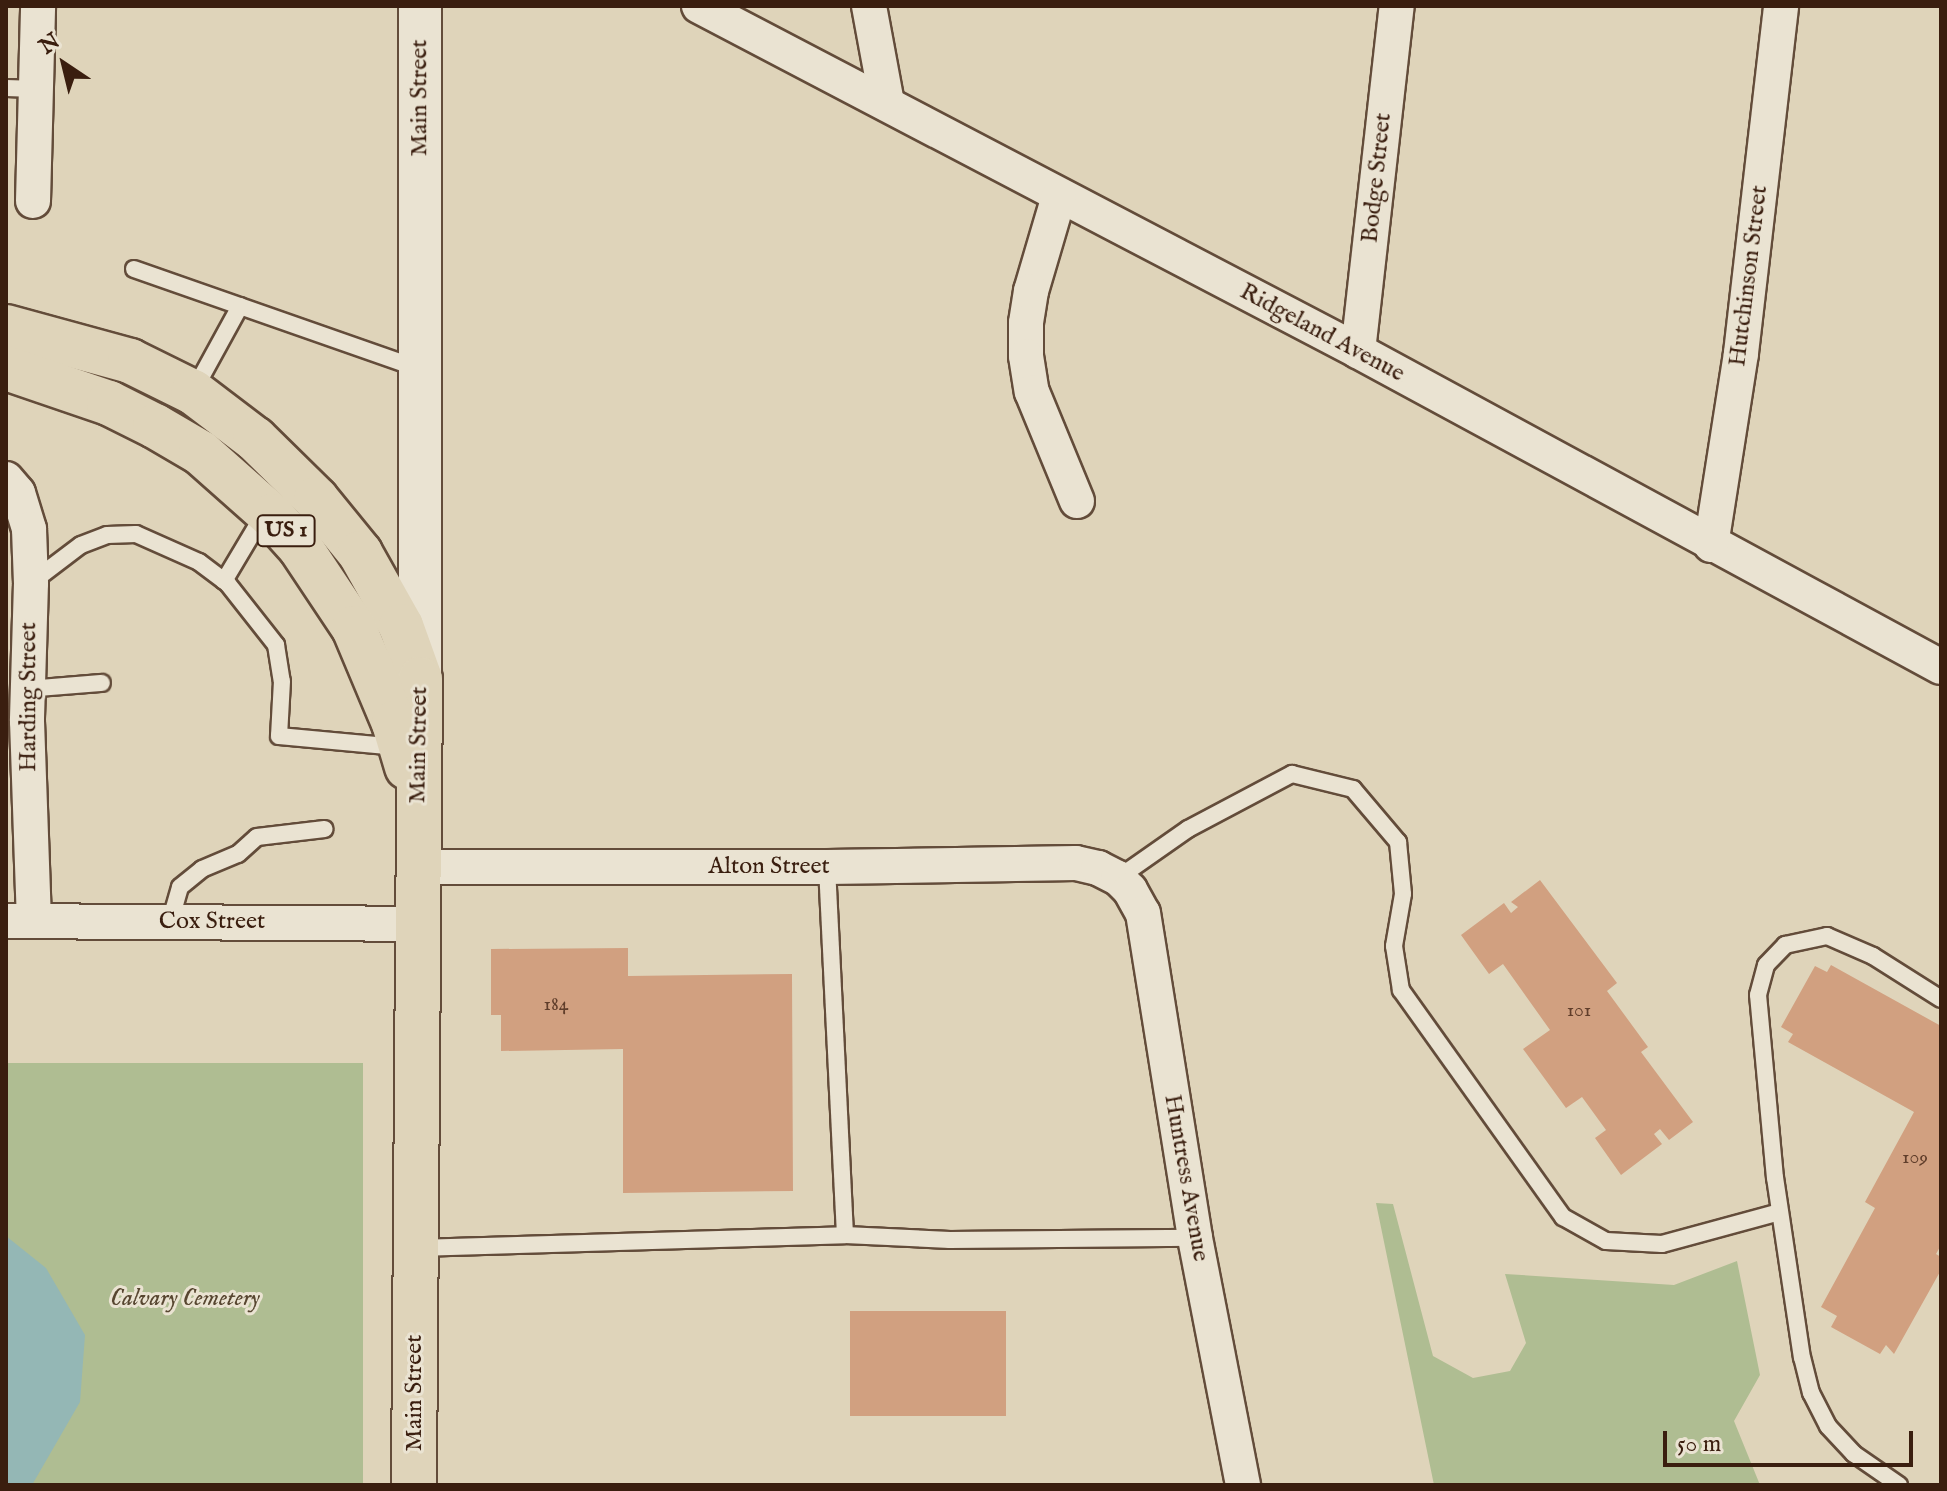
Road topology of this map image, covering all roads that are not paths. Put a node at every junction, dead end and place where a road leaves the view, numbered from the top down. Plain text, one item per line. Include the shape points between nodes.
1 (38, 6) edge
2 (420, 6) edge
3 (699, 6) edge
4 (869, 6) edge
5 (1397, 6) edge
6 (1781, 6) edge
7 (21, 88) edge
8 (887, 103) junction
9 (1059, 196) junction
10 (33, 201) dead end
11 (134, 269) dead end
12 (240, 306) junction
13 (6, 327) edge
14 (1358, 351) junction
15 (6, 368) edge
16 (420, 370) junction
17 (193, 392) junction
18 (6, 479) edge
19 (1077, 501) dead end
20 (266, 510) junction
21 (1711, 545) junction
22 (224, 581) junction
23 (31, 583) junction
24 (1941, 667) edge
25 (420, 679) junction
26 (102, 683) dead end
27 (27, 689) junction
28 (401, 748) junction
29 (325, 829) dead end
30 (418, 848) junction
31 (827, 867) junction
32 (1118, 878) junction
33 (20, 921) edge
34 (170, 922) junction
35 (417, 924) junction
36 (1941, 999) edge
37 (1780, 1212) junction
38 (845, 1235) junction
39 (1195, 1238) junction
40 (416, 1248) junction
41 (414, 1485) edge
42 (1243, 1485) edge
43 (1899, 1485) edge

1 - 7 street
2 - 16 street, Main Street
3 - 8 street, Ridgeland Avenue
4 - 8 street
5 - 14 street, Bodge Street
6 - 21 street, Hutchinson Street via 1741,353
7 - 10 street
8 - 9 street, Ridgeland Avenue
9 - 14 street, Ridgeland Avenue
9 - 19 street via 1031,291 1026,356 1032,392
11 - 12 lane
12 - 16 lane
12 - 17 lane
13 - 17 main road, US 1 via 130,361
14 - 21 street, Ridgeland Avenue
15 - 20 main road, US 1 via 109,403 155,426 201,453
16 - 25 street, Main Street
17 - 25 main road, US 1 via 288,469 340,525 382,586
18 - 23 street, Harding Street via 18,493 29,529
20 - 22 lane
20 - 28 main road, US 1 via 300,547 354,628
21 - 24 street, Ridgeland Avenue
22 - 23 lane via 199,562 136,534 107,535 81,545
22 - 28 lane via 276,645 282,681 279,736
23 - 27 street, Harding Street
25 - 30 main road, Main Street / US 1
26 - 27 lane
27 - 33 street, Harding Street
28 - 30 main road, US 1
29 - 34 lane via 257,837 238,854 202,869 180,887
30 - 31 street, Alton Street
30 - 35 main road, Main Street / US 1
31 - 32 street, Alton Street via 1076,863
31 - 38 lane
32 - 37 lane via 1188,829 1292,774 1353,789 1398,842 1403,894 1394,946 1401,990 1563,1217 1606,1241 1662,1244
32 - 39 street, Huntress Avenue via 1143,913
33 - 34 street, Cox Street
34 - 35 street, Cox Street
35 - 40 main road, Main Street / US 1
36 - 37 lane via 1873,956 1827,936 1785,945 1766,965 1758,995 1759,1030
37 - 43 lane via 1811,1393 1828,1426 1854,1454
38 - 39 lane via 950,1240
38 - 40 lane
39 - 42 street, Huntress Avenue
40 - 41 main road, Main Street / US 1

